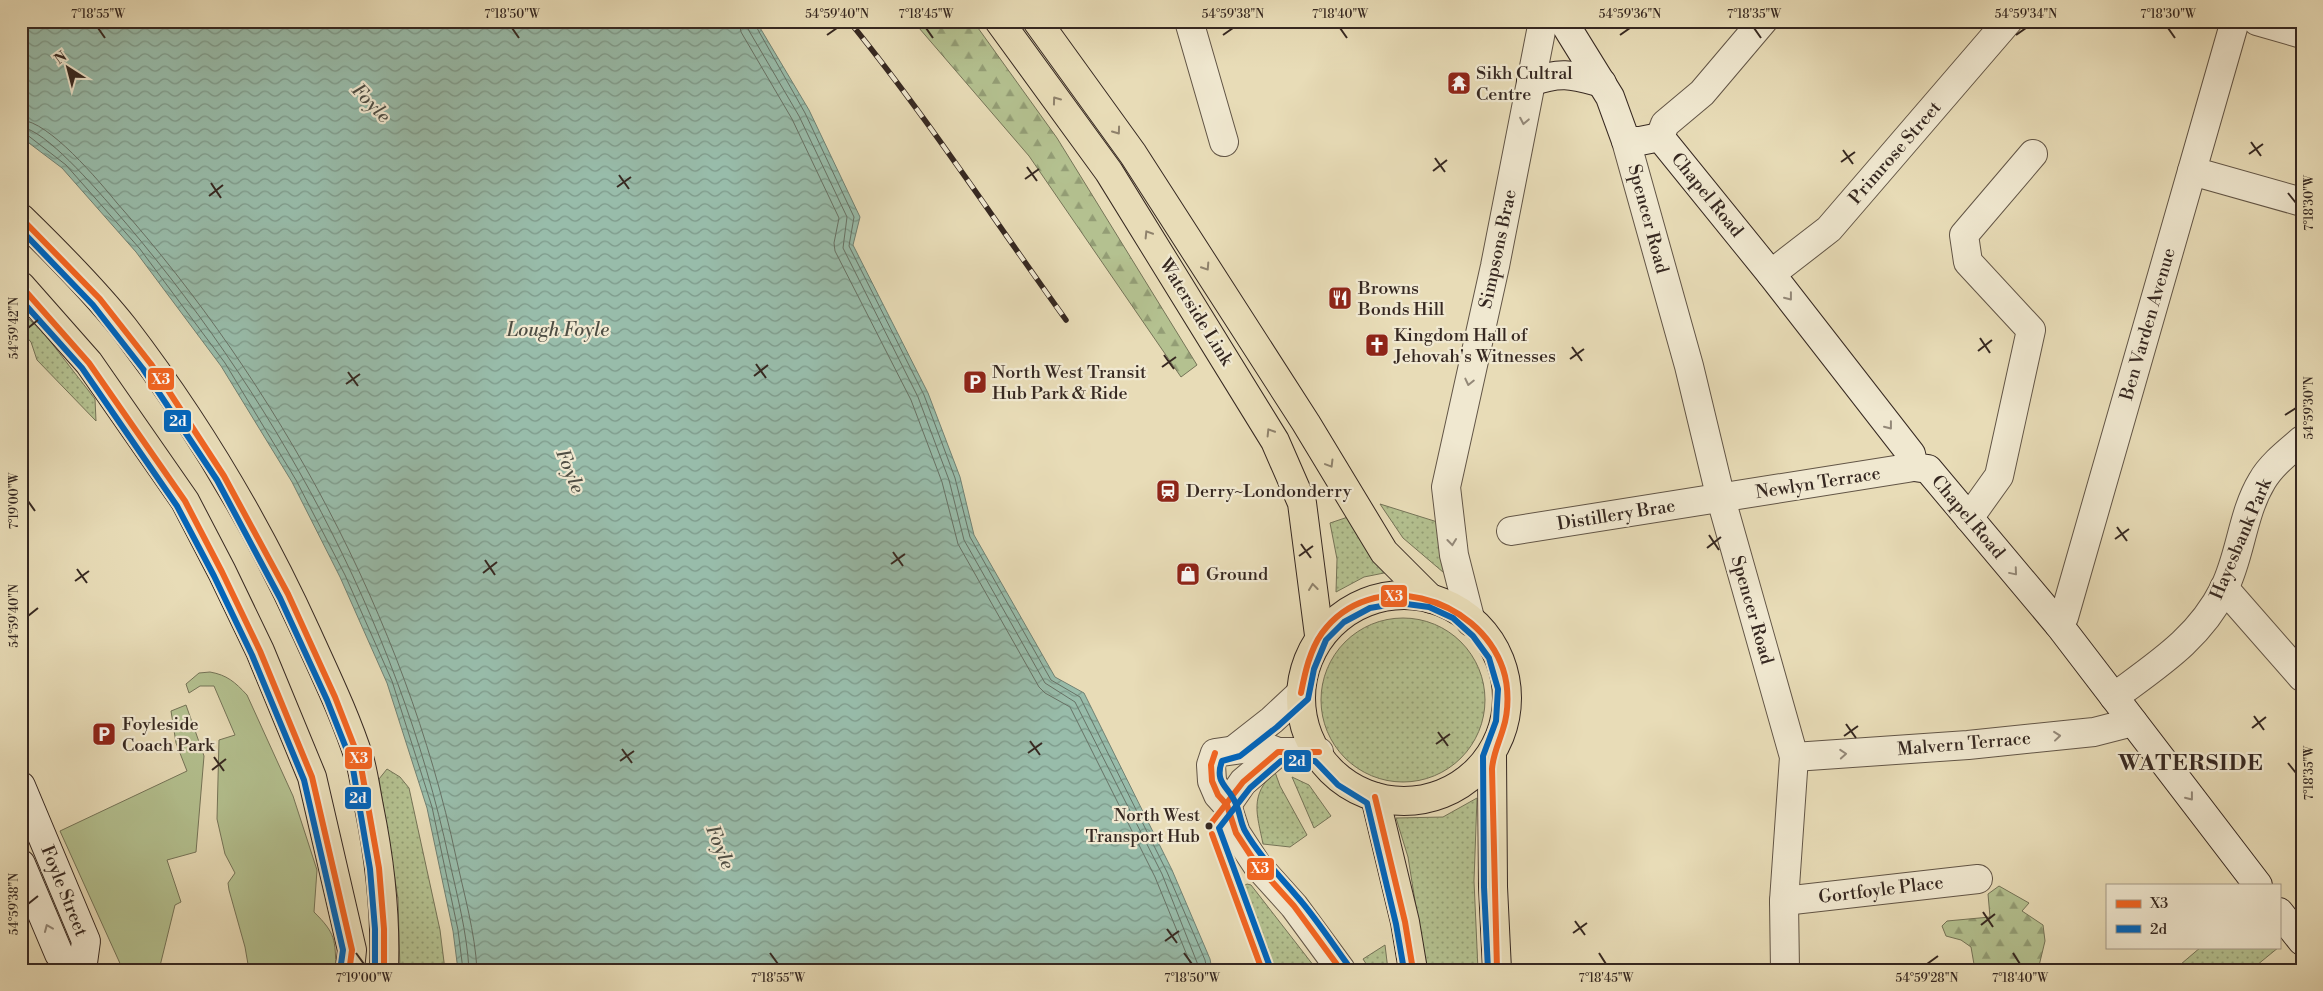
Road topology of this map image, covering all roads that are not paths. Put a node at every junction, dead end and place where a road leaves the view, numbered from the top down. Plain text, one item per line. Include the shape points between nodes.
1 (999, 21) edge
2 (1037, 21) edge
3 (1189, 21) edge
4 (1543, 21) edge
5 (1563, 21) edge
6 (1763, 21) edge
7 (2008, 21) edge
8 (2235, 21) edge
9 (2258, 21) edge
10 (2302, 34) edge
11 (1531, 82) junction
12 (1602, 83) junction
13 (1660, 137) junction
14 (1626, 140) junction
15 (1224, 142) dead end
16 (2033, 154) dead end
17 (2192, 171) junction
18 (2302, 202) edge
19 (21, 218) edge
20 (1771, 274) junction
21 (21, 286) edge
22 (2302, 440) edge
23 (1914, 467) junction
24 (1721, 499) junction
25 (1969, 518) junction
26 (1511, 531) dead end
27 (2224, 588) junction
28 (1431, 599) junction
29 (1471, 622) junction
30 (2059, 625) junction
31 (1319, 635) junction
32 (2302, 677) edge
33 (1301, 693) junction
34 (2114, 697) junction
35 (2133, 722) junction
36 (1225, 751) junction
37 (1278, 752) junction
38 (1319, 752) junction
39 (1492, 756) junction
40 (1794, 757) junction
41 (21, 786) edge
42 (1375, 797) junction
43 (1227, 805) junction
44 (21, 864) edge
45 (1978, 879) dead end
46 (2257, 884) edge
47 (1784, 901) junction
48 (2280, 913) edge
49 (2302, 941) edge
50 (72, 970) edge
51 (82, 970) edge
52 (350, 970) edge
53 (384, 970) edge
54 (1341, 970) edge
55 (1413, 970) edge
56 (1496, 970) edge
57 (1785, 970) edge

31 -> 1 highway, Waterside Link via 1302,503 1275,441 1109,172
2 -> 28 highway, Waterside Link via 1133,154 1306,422 1384,552
3 - 15 street
4 - 11 street, Simpsons Brae
5 - 12 street, Spencer Road
6 - 13 street via 1702,93 1665,124
7 - 20 street, Primrose Street via 1829,230
8 - 17 street, Ben Varden Avenue
9 - 10 street
11 - 12 street via 1568,73
11 -> 29 street, Simpsons Brae via 1496,266 1446,487 1454,555
12 - 14 street, Spencer Road
13 - 14 street, Chapel Road
13 - 20 street, Chapel Road
14 - 24 street, Spencer Road
16 - 25 street via 1964,235 1968,262 2031,330 1999,476
17 - 18 street
17 - 30 street, Ben Varden Avenue
19 - 53 highway via 64,260 123,327 178,404 234,493 281,577 343,712 360,763 379,856
20 -> 23 street, Chapel Road via 1911,454
21 - 52 highway via 89,363 185,501 231,590 312,777 352,950
22 - 27 street, Hayesbank Park via 2282,456 2262,480
23 - 24 street, Newlyn Terrace
23 - 25 street, Chapel Road via 1928,470
24 - 26 street, Distillery Brae
24 - 40 street, Spencer Road
25 -> 30 street, Chapel Road
27 - 32 street
27 - 34 street, Hayesbank Park via 2196,632
28 - 29 highway via 1458,611
28 - 31 highway via 1399,594 1367,600 1339,615
29 - 39 highway via 1497,654 1506,688 1505,723
30 - 34 street, Chapel Road
31 - 33 highway via 1306,666
33 - 36 street via 1272,720
33 - 38 highway via 1304,724
34 - 35 street, Chapel Road
40 -> 35 street, Malvern Terrace via 2085,733
35 -> 46 street, Chapel Road
36 - 37 street via 1263,746
36 - 43 street via 1211,765 1218,795
37 - 38 street
37 - 43 street via 1243,782
38 - 42 highway via 1330,769 1348,784
39 - 42 highway via 1469,780 1444,794 1417,800
39 - 56 highway
40 - 47 street, Spencer Road
41 - 51 street, Foyle Street via 86,941
42 - 55 highway
43 - 54 street via 1236,833 1257,865 1294,906
50 -> 44 street, Foyle Street via 59,954
45 - 47 street, Gortfoyle Place
47 - 57 street, Spencer Road
48 - 49 street

